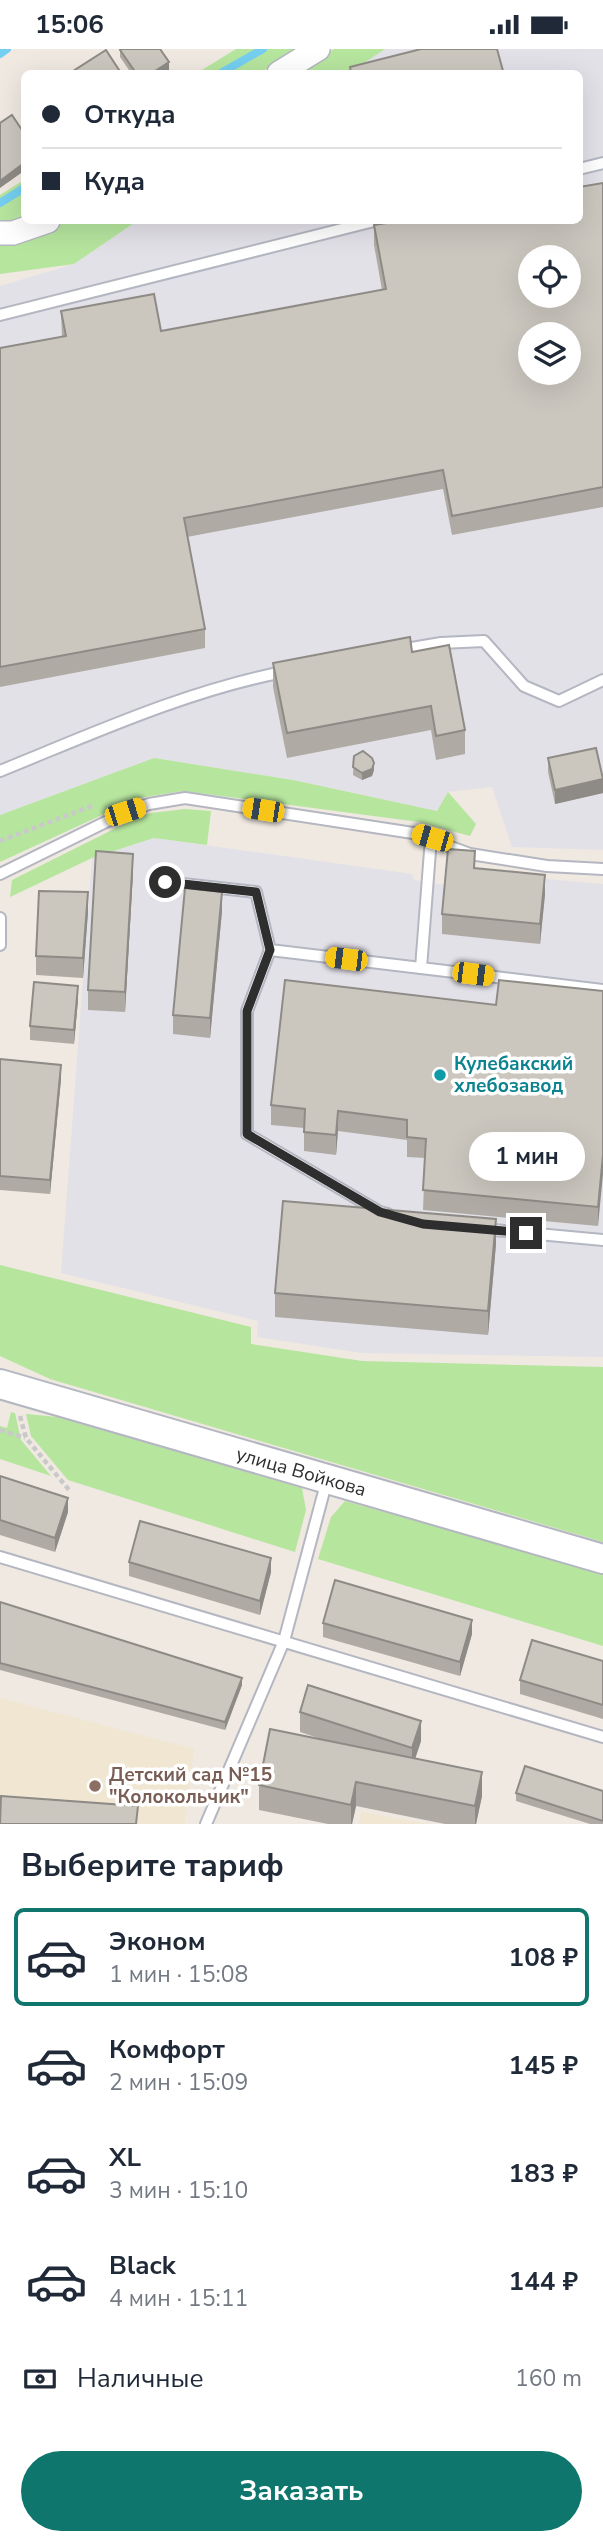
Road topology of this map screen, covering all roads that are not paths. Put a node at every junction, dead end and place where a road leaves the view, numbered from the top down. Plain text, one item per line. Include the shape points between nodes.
1 (318, 49) edge
2 (284, 70) edge
3 (603, 163) edge
4 (583, 168) edge
5 (39, 224) edge
6 (362, 224) edge
7 (0, 233) edge
8 (0, 315) edge
9 (387, 653) edge
10 (306, 668) edge
11 (603, 680) edge
12 (0, 771) edge
13 (432, 838) junction
14 (603, 869) edge
15 (0, 874) edge
16 (165, 882) dead end
17 (0, 918) edge
18 (0, 945) edge
19 (270, 950) junction
20 (421, 968) junction
21 (603, 990) edge
22 (402, 1218) edge
23 (464, 1228) edge
24 (603, 1240) edge
25 (0, 1384) edge
26 (327, 1480) junction
27 (0, 1557) edge
28 (603, 1559) edge
29 (284, 1641) junction
30 (603, 1737) edge
31 (206, 1824) edge

1 - 2 street
3 - 4 lane
5 - 7 street
6 - 8 lane
9 - 11 lane via 484,641 524,686 559,701
10 - 12 lane via 239,680
13 - 14 lane via 470,855
13 - 15 lane via 185,798 125,812
13 - 20 lane
16 - 19 lane via 256,892
17 - 18 lane
19 - 20 lane
19 - 22 lane via 247,1011 247,1134 380,1212
20 - 21 lane
23 - 24 lane
25 - 26 street, улица Войкова
26 - 28 street, улица Войкова
26 - 29 lane
27 - 29 lane
29 - 30 lane
29 - 31 lane

